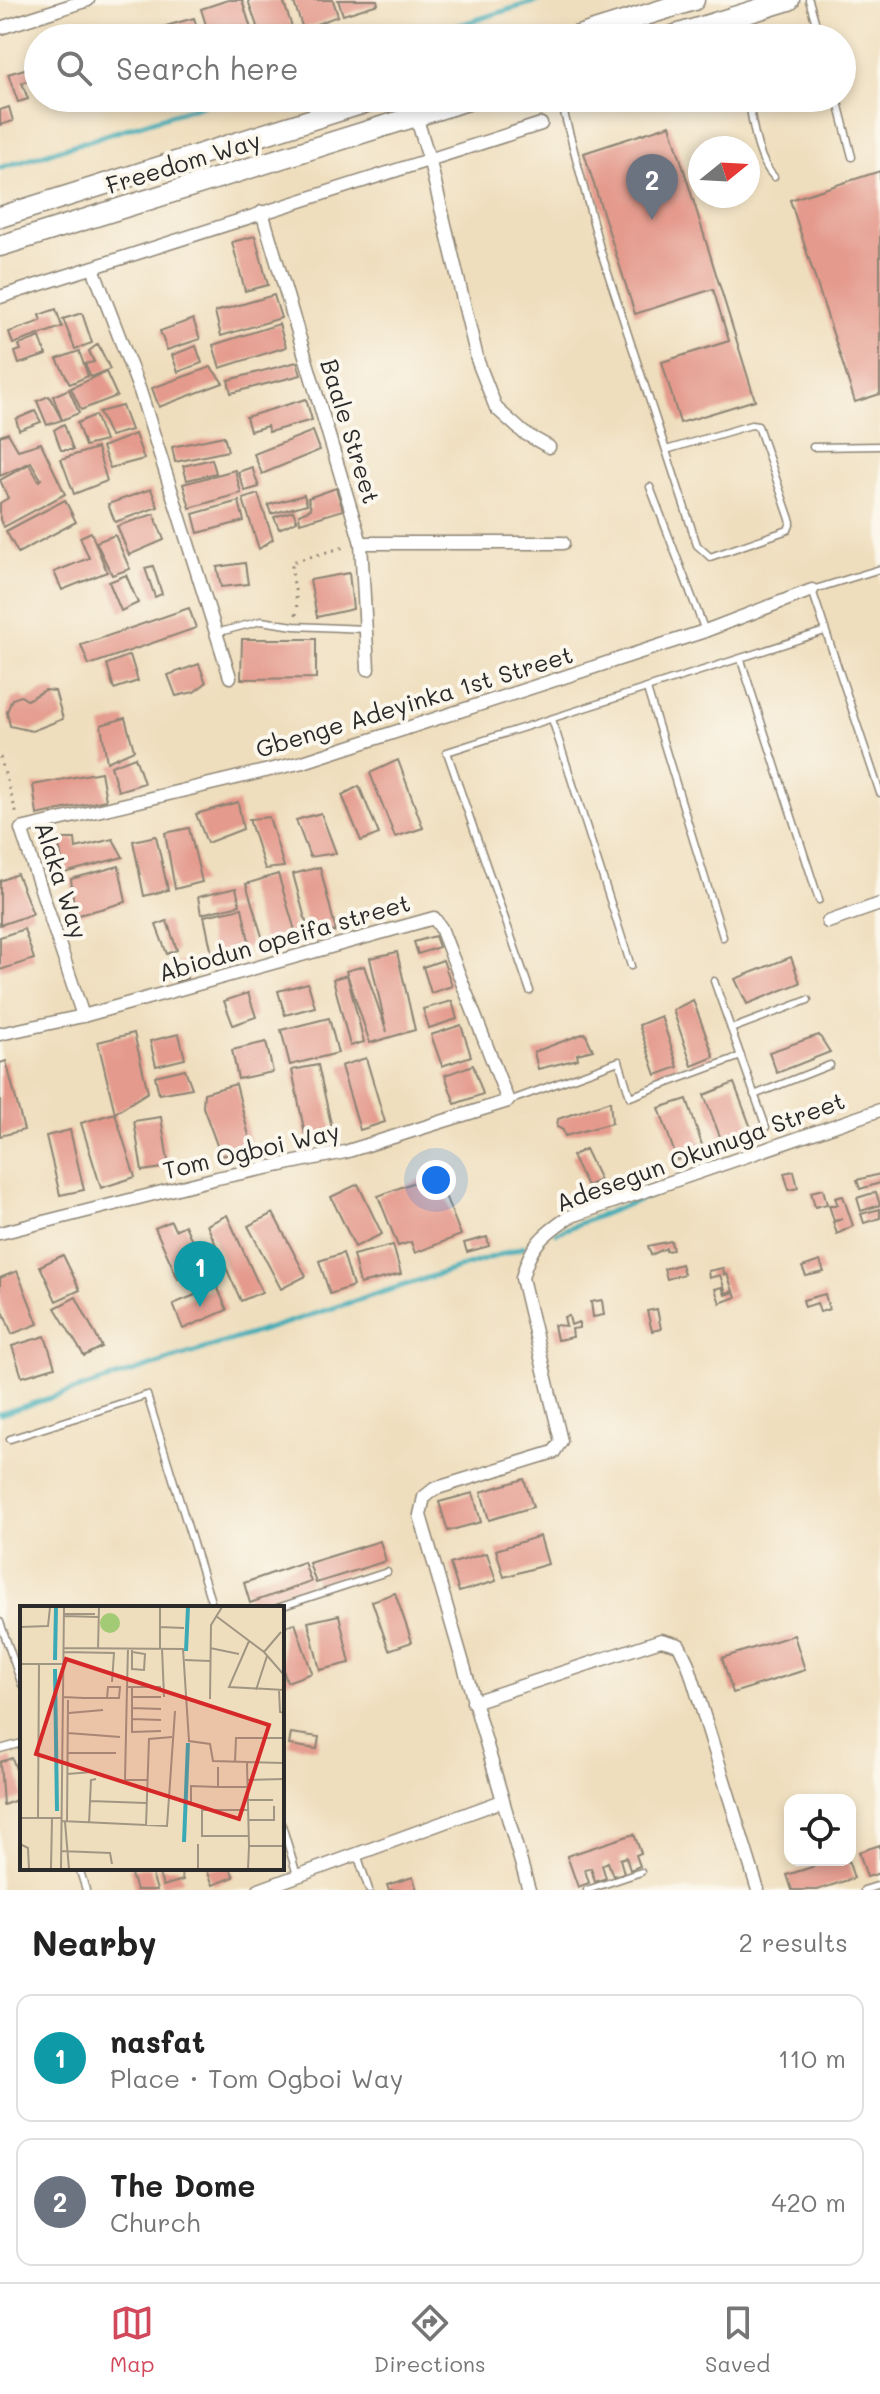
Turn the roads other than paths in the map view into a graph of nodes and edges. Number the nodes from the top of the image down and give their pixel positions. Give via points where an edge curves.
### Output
1 (88, 0) edge
2 (694, 0) edge
3 (789, 0) edge
4 (809, 0) edge
5 (617, 24) edge
6 (738, 24) edge
7 (816, 24) edge
8 (0, 28) edge
9 (335, 112) edge
10 (429, 112) edge
11 (564, 112) edge
12 (751, 112) edge
13 (841, 112) edge
14 (416, 116) junction
15 (541, 124) dead end
16 (852, 157) dead end
17 (430, 162) junction
18 (774, 177) dead end
19 (262, 212) junction
20 (0, 217) edge
21 (0, 246) edge
22 (93, 268) junction
23 (0, 297) edge
24 (880, 446) edge
25 (549, 447) dead end
26 (813, 447) dead end
27 (666, 450) junction
28 (650, 487) dead end
29 (361, 543) junction
30 (563, 543) dead end
31 (880, 569) edge
32 (812, 590) junction
33 (366, 629) junction
34 (705, 631) junction
35 (825, 631) junction
36 (216, 633) junction
37 (741, 660) junction
38 (368, 669) dead end
39 (230, 677) dead end
40 (647, 689) junction
41 (552, 719) junction
42 (880, 793) edge
43 (21, 829) joint
44 (819, 900) dead end
45 (880, 904) edge
46 (828, 922) dead end
47 (723, 937) dead end
48 (631, 966) dead end
49 (714, 981) dead end
50 (530, 991) dead end
51 (808, 1000) dead end
52 (83, 1016) junction
53 (731, 1029) junction
54 (0, 1034) edge
55 (741, 1056) junction
56 (830, 1065) dead end
57 (754, 1095) junction
58 (508, 1101) junction
59 (880, 1110) edge
60 (766, 1127) dead end
61 (0, 1233) edge
62 (10, 1439) dead end
63 (387, 1572) dead end
64 (212, 1606) edge
65 (283, 1606) edge
66 (0, 1622) edge
67 (20, 1679) edge
68 (473, 1702) junction
69 (20, 1744) edge
70 (0, 1749) edge
71 (502, 1801) junction
72 (284, 1832) edge
73 (357, 1854) junction
74 (80, 1870) edge
75 (641, 1872) dead end
76 (297, 1876) junction
77 (880, 1885) edge
78 (86, 1890) edge
79 (259, 1890) edge
80 (369, 1890) edge
81 (529, 1890) edge
82 (587, 1890) edge
83 (758, 1890) edge
84 (864, 1890) edge

1 - 8 street
2 - 5 main road
3 - 6 main road
4 - 7 lane
9 - 20 main road, Freedom Way
10 - 14 main road, Freedom Way
11 - 27 lane via 601,252
12 - 18 lane via 767,170
13 - 16 lane
14 - 17 street
14 - 21 main road, Freedom Way
15 - 17 street
17 - 19 street
17 - 25 street via 478,362 496,408
19 - 22 street
19 - 29 street, Baale Street
22 - 23 street
22 - 36 street via 140,391
24 - 26 lane
27 - 27 lane via 703,553 710,557 788,530 791,522 758,426
28 - 34 lane
29 - 30 street
29 - 33 street, Baale Street
31 - 32 lane
32 - 34 street, Gbenge Adeyinka 1st Street
32 - 35 lane
33 - 36 lane via 261,621
33 - 38 street, Baale Street
34 - 43 street, Gbenge Adeyinka 1st Street via 303,762
35 - 37 lane
35 - 42 lane
36 - 39 street
37 - 40 lane
37 - 44 lane
40 - 41 lane
40 - 47 lane
41 - 48 lane
41 - 50 lane via 447,752
43 - 52 street, Alaka Way
45 - 46 street
49 - 53 lane
51 - 53 lane
52 - 54 street, Abiodun opeifa street
52 - 58 street, Abiodun opeifa street via 434,918
53 - 55 lane
55 - 57 lane
55 - 58 lane via 630,1097 619,1061
56 - 57 lane
57 - 60 lane
58 - 61 street, Tom Ogboi Way via 345,1152
59 - 68 street, Adesegun Okunuga Street via 569,1217 539,1236 522,1278 561,1441 554,1452 434,1489 424,1497 420,1515
62 - 64 lane via 147,1395
63 - 65 lane
66 - 67 lane
68 - 71 street, Adesegun Okunuga Street
68 - 83 street via 661,1640 679,1645
69 - 70 lane
71 - 73 street
71 - 81 street, Adesegun Okunuga Street
72 - 76 lane
73 - 76 street
73 - 80 lane
74 - 78 lane
75 - 82 lane
76 - 79 street
77 - 84 lane

